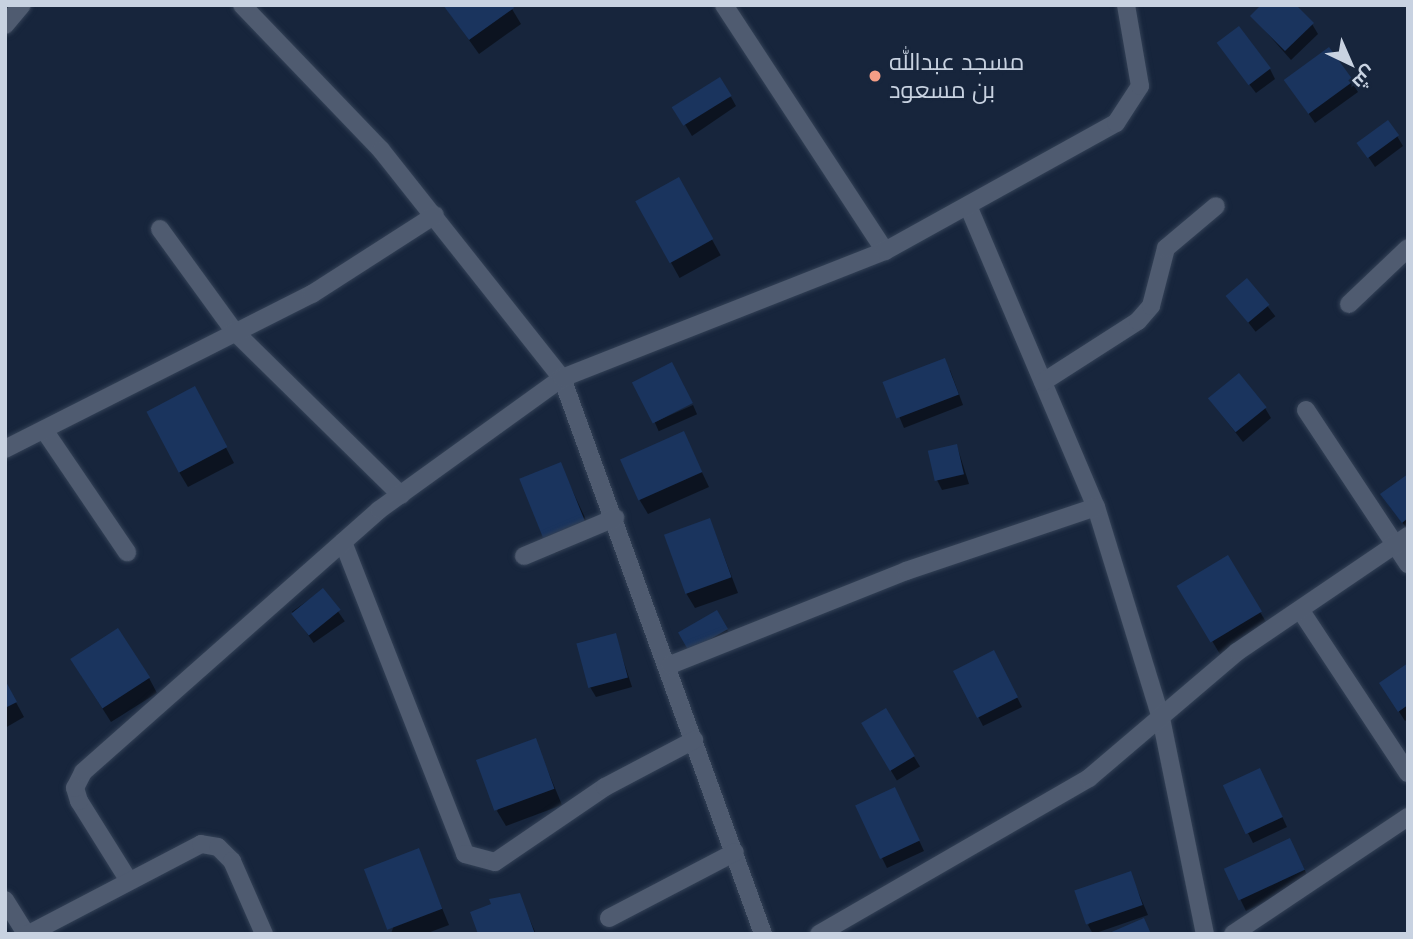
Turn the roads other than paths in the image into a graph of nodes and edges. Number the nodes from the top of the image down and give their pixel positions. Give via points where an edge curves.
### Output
1 (22, 5) edge
2 (242, 5) edge
3 (724, 5) edge
4 (1126, 5) edge
5 (5, 25) edge
6 (1216, 206) dead end
7 (969, 208) junction
8 (435, 215) junction
9 (160, 229) dead end
10 (1408, 248) edge
11 (885, 251) junction
12 (1349, 304) dead end
13 (234, 331) junction
14 (562, 378) junction
15 (1043, 382) junction
16 (1306, 410) dead end
17 (44, 430) junction
18 (5, 449) edge
19 (401, 495) junction
20 (1096, 507) junction
21 (615, 519) junction
22 (1401, 541) edge
23 (343, 542) junction
24 (127, 552) dead end
25 (524, 556) dead end
26 (1408, 564) edge
27 (1301, 611) junction
28 (670, 665) junction
29 (1161, 718) junction
30 (694, 740) junction
31 (1408, 773) edge
32 (1408, 817) edge
33 (735, 852) junction
34 (128, 881) junction
35 (5, 900) edge
36 (609, 918) dead end
37 (27, 934) edge
38 (264, 934) edge
39 (763, 934) edge
40 (819, 934) edge
41 (1205, 934) edge
42 (1233, 934) edge

1 - 5 street
2 - 8 street via 299,59
3 - 11 street
4 - 7 street via 1139,68 1129,111
6 - 15 street via 1166,248 1151,306 1138,321
7 - 11 street
7 - 15 street
8 - 13 street via 354,271
8 - 14 street
9 - 13 street
10 - 12 street
11 - 14 street
13 - 17 street
13 - 19 street
14 - 19 street
14 - 21 street
15 - 20 street
16 - 22 street
17 - 18 street
17 - 24 street
19 - 23 street
20 - 28 street via 906,571
20 - 29 street
21 - 25 street
21 - 28 street
22 - 26 street
22 - 27 street
23 - 30 street via 465,854 495,862 605,786
23 - 34 street via 76,782 79,801
27 - 29 street via 1237,652
27 - 31 street
28 - 30 street
29 - 40 street via 1088,778
29 - 41 street
30 - 33 street
32 - 42 street
33 - 36 street
33 - 39 street
34 - 37 street
34 - 38 street via 188,846 218,847 232,861
35 - 37 street

